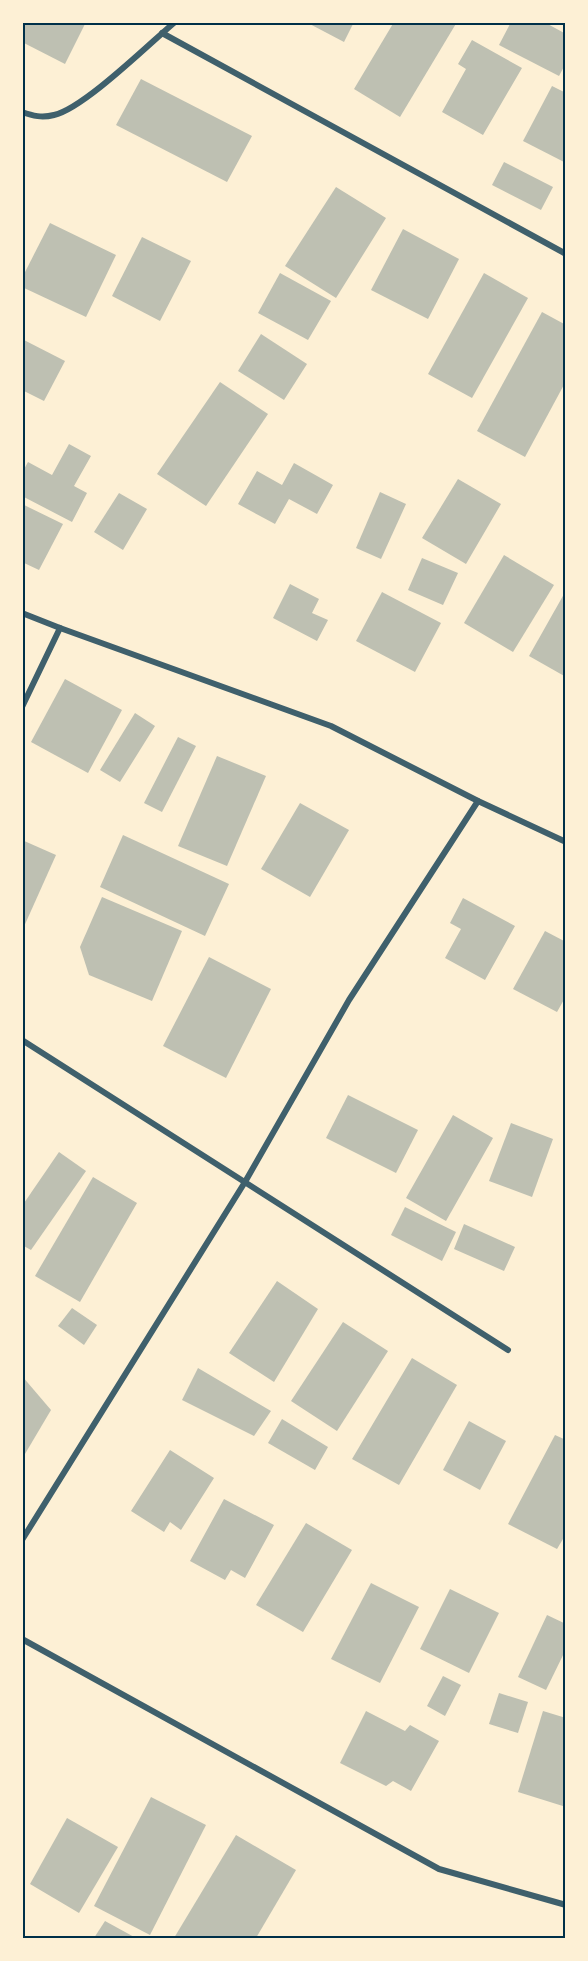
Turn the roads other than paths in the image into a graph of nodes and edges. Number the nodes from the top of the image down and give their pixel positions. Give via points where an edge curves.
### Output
1 (175, 22) edge
2 (162, 33) junction
3 (22, 112) edge
4 (566, 254) edge
5 (22, 613) edge
6 (60, 628) junction
7 (22, 707) edge
8 (478, 801) junction
9 (566, 842) edge
10 (22, 1041) edge
11 (244, 1182) junction
12 (508, 1350) dead end
13 (22, 1540) edge
14 (22, 1639) edge
15 (566, 1905) edge

1 - 2 street
2 - 3 street via 84,99 56,115 34,117
2 - 4 street
5 - 6 street
6 - 7 street
6 - 8 street via 331,726
8 - 9 street
8 - 11 street via 349,1000
10 - 11 street
11 - 12 street
11 - 13 street
14 - 15 street via 439,1869

